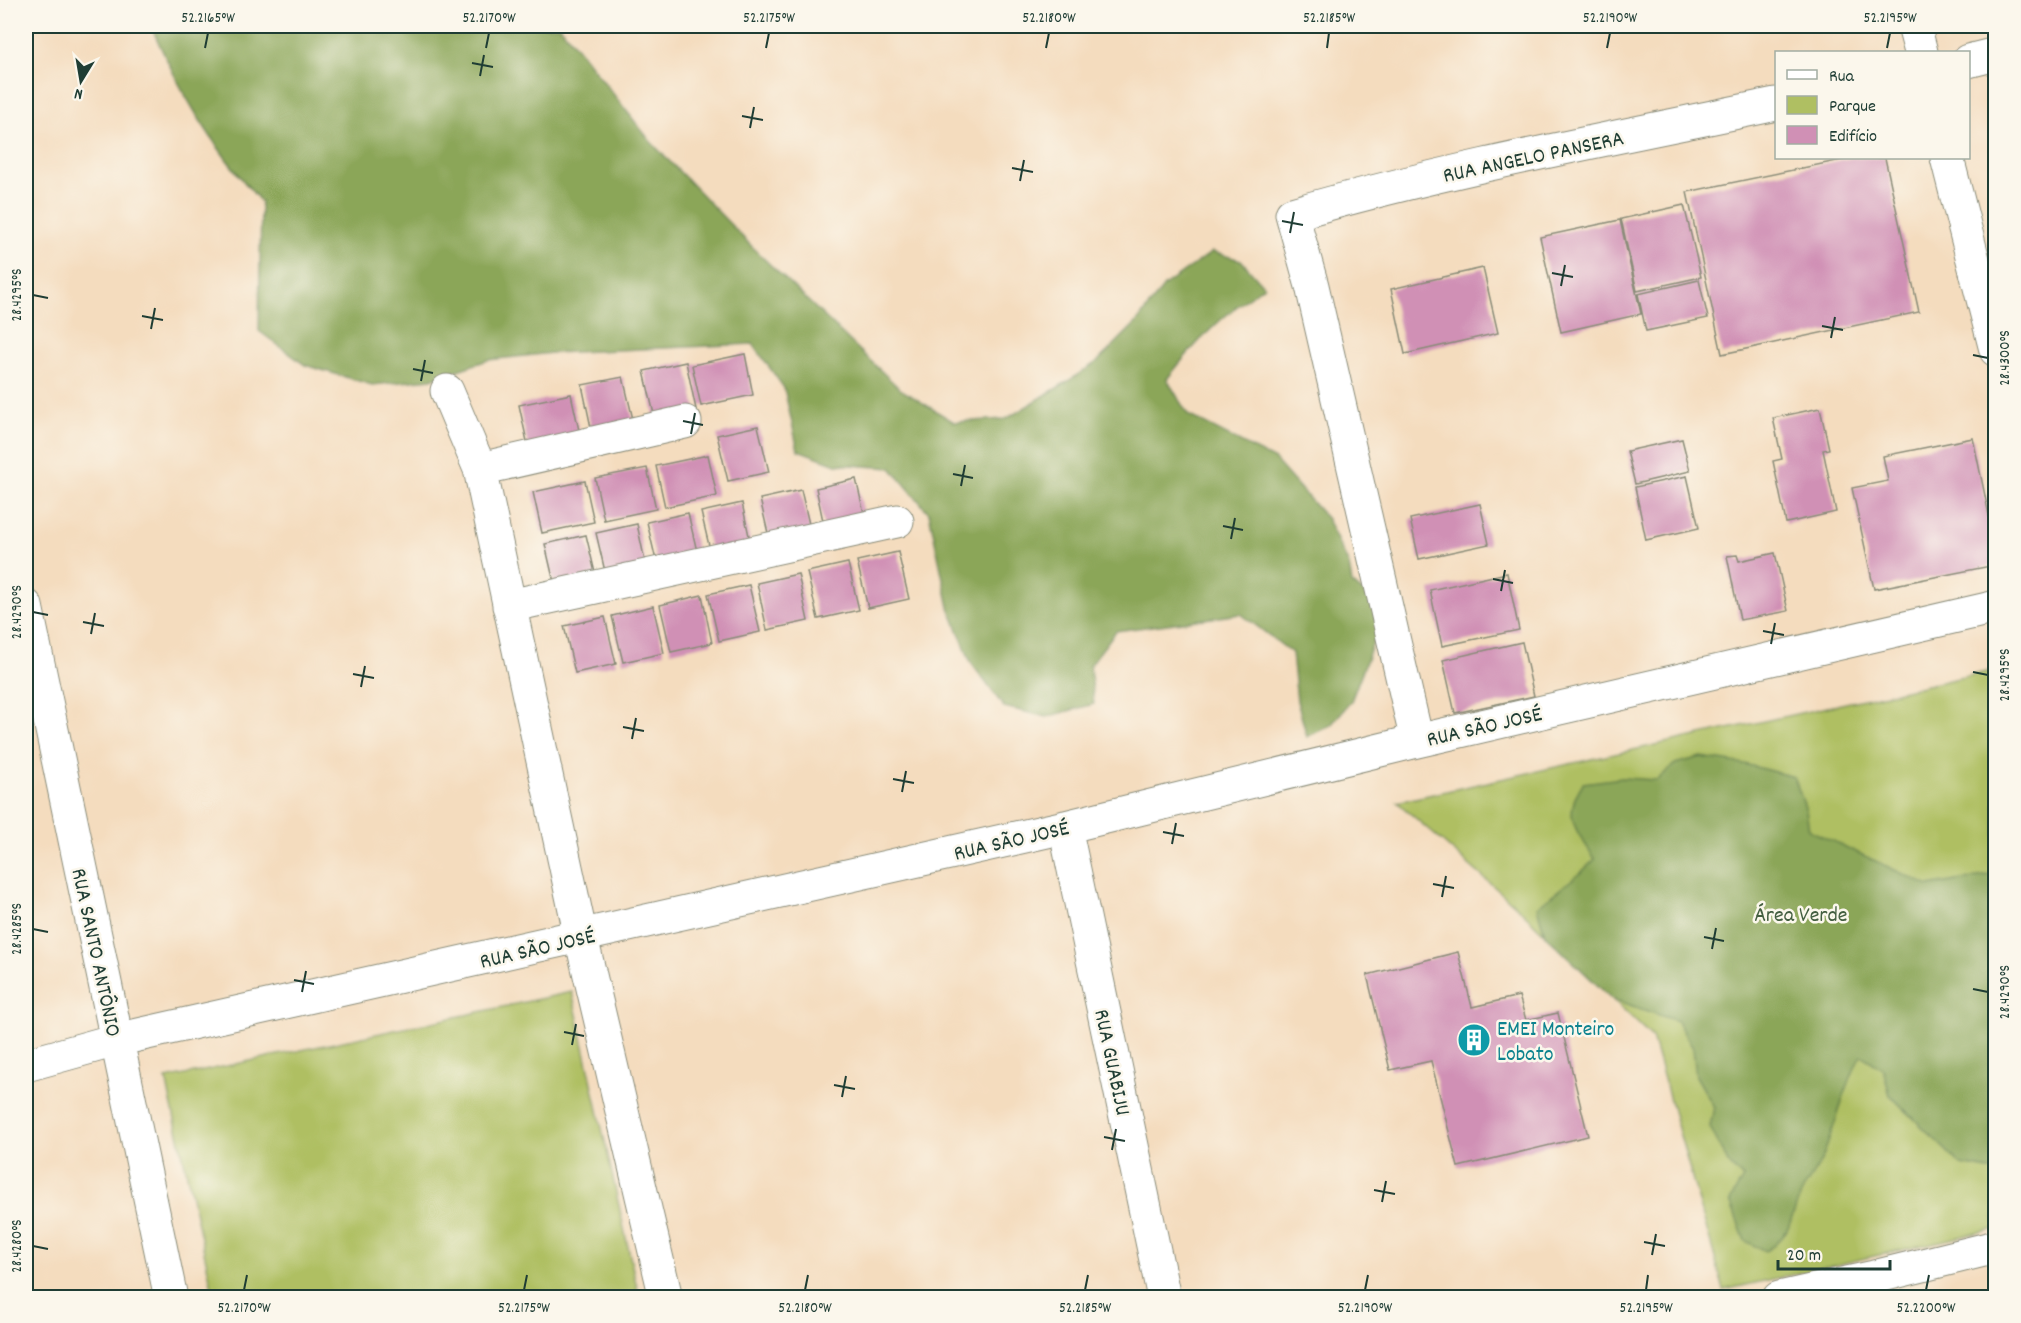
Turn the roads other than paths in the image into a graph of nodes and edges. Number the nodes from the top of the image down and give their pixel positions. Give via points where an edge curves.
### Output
1 (1914, 26) edge
2 (1921, 51) edge
3 (1995, 54) edge
4 (1970, 60) edge
5 (1775, 104) edge
6 (1947, 159) edge
7 (1995, 350) edge
8 (447, 391) dead end
9 (685, 422) dead end
10 (480, 470) junction
11 (897, 521) dead end
12 (26, 606) edge
13 (510, 606) junction
14 (1995, 607) edge
15 (1417, 741) junction
16 (1065, 827) junction
17 (581, 937) junction
18 (116, 1040) junction
19 (26, 1065) edge
20 (1995, 1247) edge
21 (1876, 1287) edge
22 (171, 1298) edge
23 (666, 1298) edge
24 (1164, 1298) edge
25 (1779, 1298) edge

1 - 2 street
3 - 4 street
5 - 15 street, RUA ANGELO PANSERA via 1374,190 1292,214
6 - 7 street
8 - 10 street
9 - 10 street
10 - 13 street
11 - 13 street
12 - 18 street, RUA SANTO ANTÔNIO
13 - 17 street
14 - 15 street, RUA SÃO JOSÉ
15 - 16 street, RUA SÃO JOSÉ
16 - 17 street, RUA SÃO JOSÉ
16 - 24 street, RUA GUABIJU
17 - 18 street, RUA SÃO JOSÉ
17 - 23 street
18 - 19 street, RUA SÃO JOSÉ
18 - 22 street, RUA SANTO ANTÔNIO
20 - 21 street
21 - 25 street

